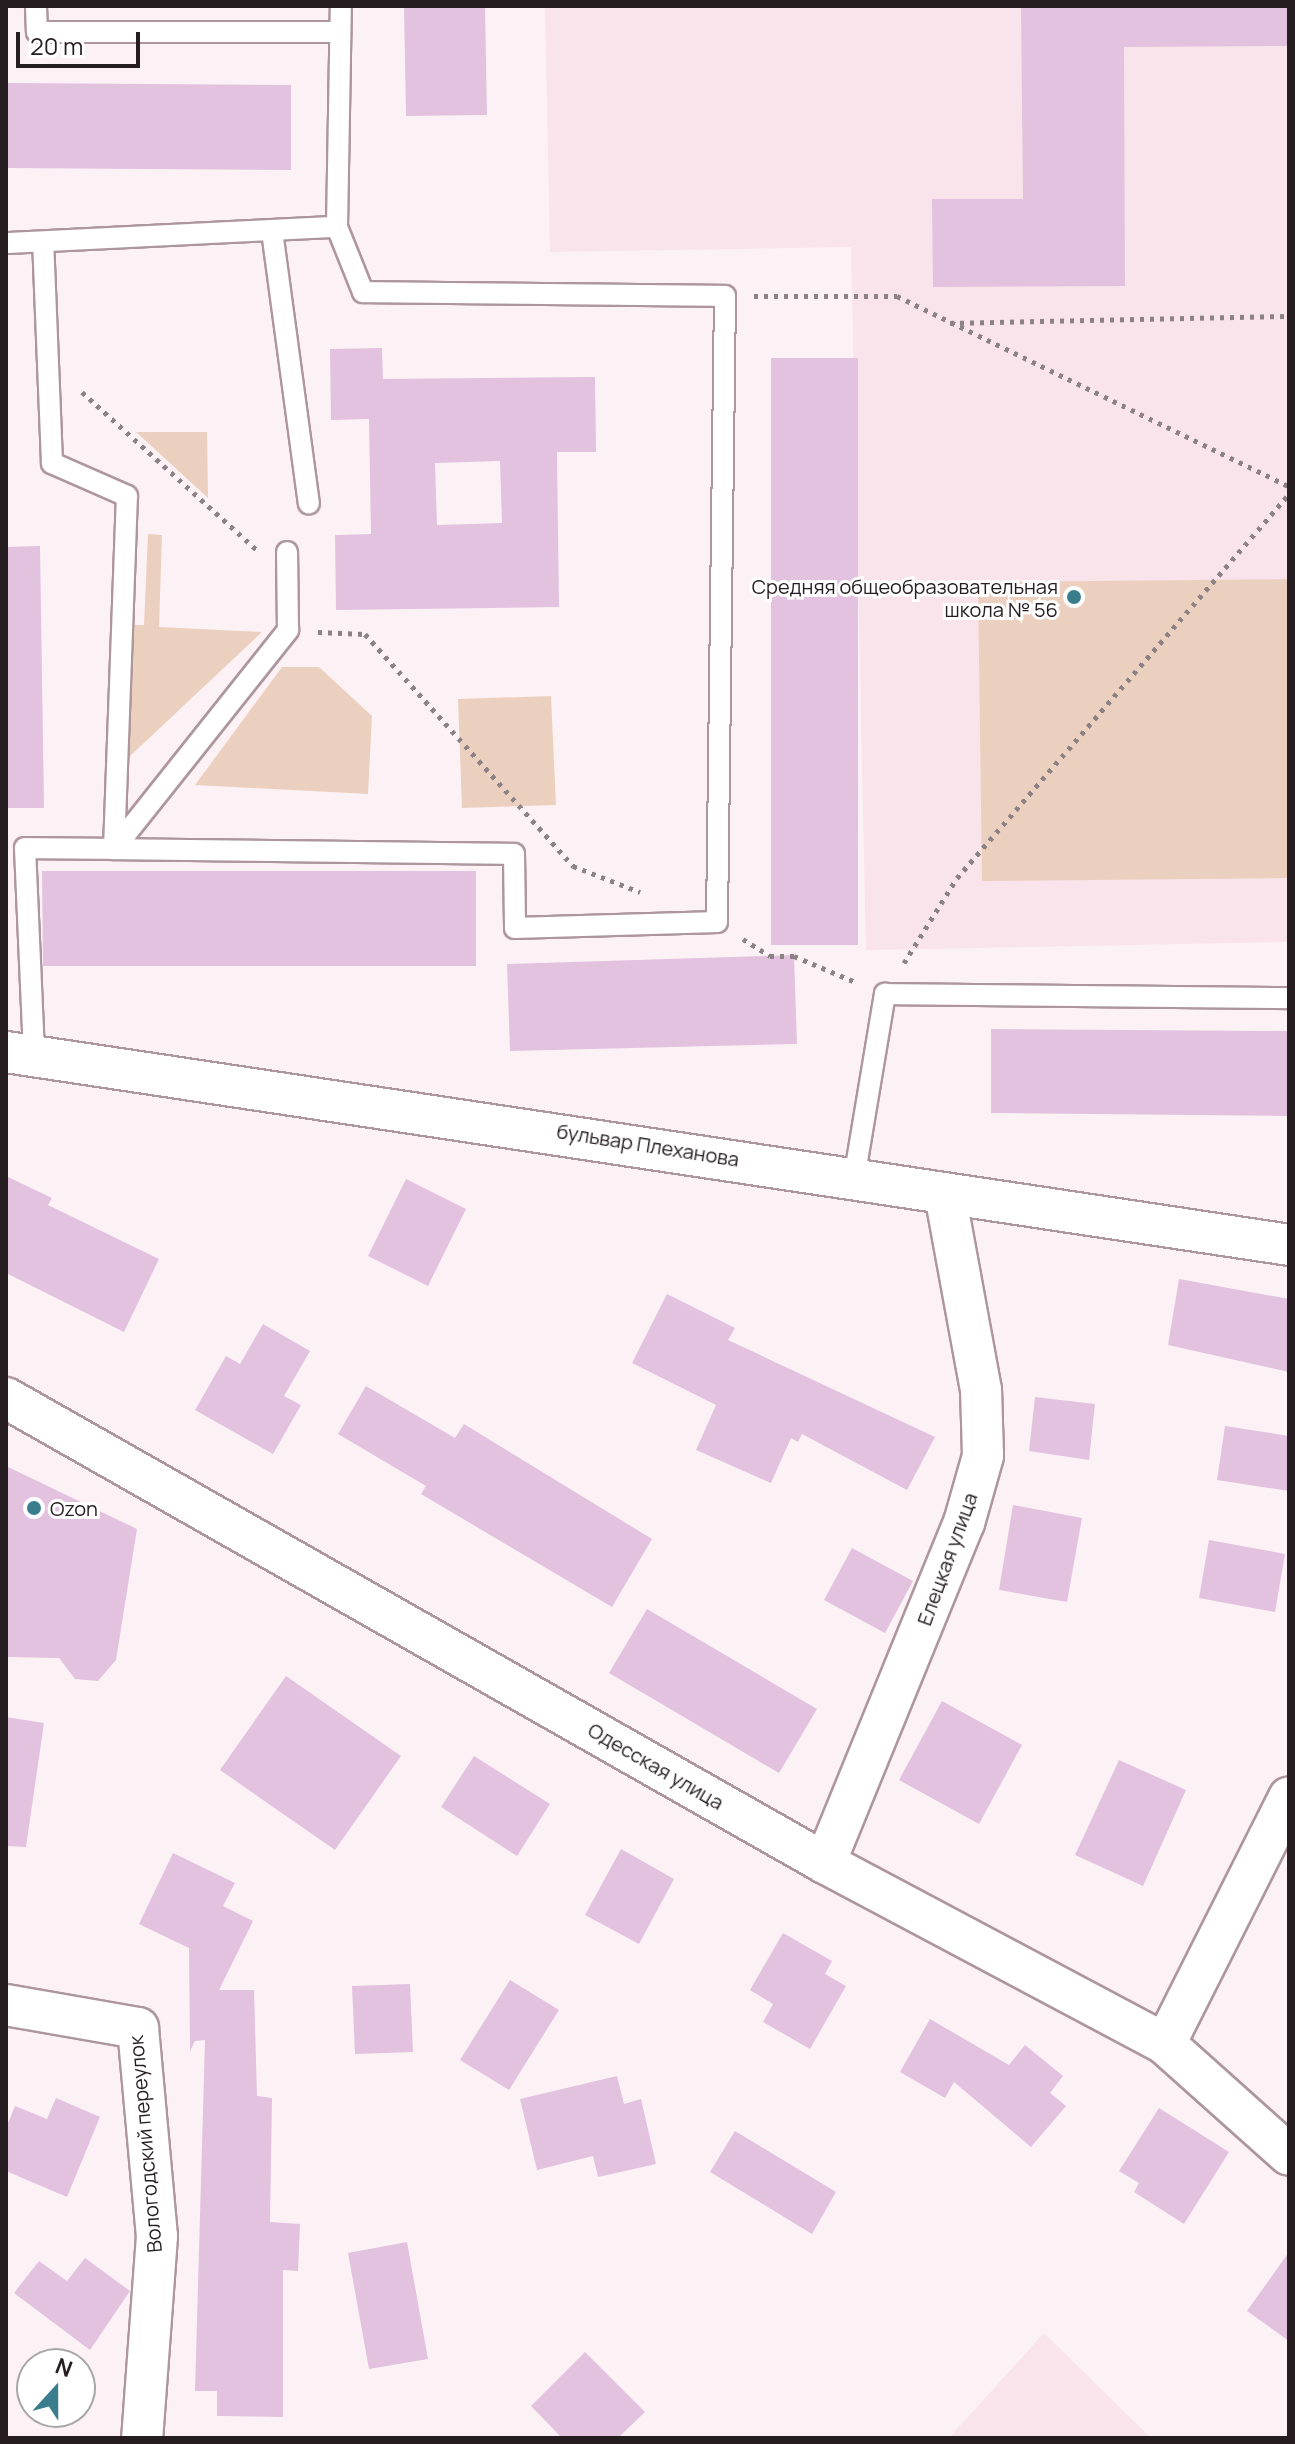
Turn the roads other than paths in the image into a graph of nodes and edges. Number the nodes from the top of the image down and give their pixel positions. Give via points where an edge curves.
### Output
1 (36, 6) edge
2 (341, 6) edge
3 (340, 32) junction
4 (337, 227) junction
5 (272, 231) junction
6 (43, 242) junction
7 (6, 243) edge
8 (309, 503) dead end
9 (287, 552) road end
10 (114, 849) junction
11 (1289, 998) edge
12 (20, 1053) edge
13 (854, 1179) junction
14 (945, 1193) junction
15 (1289, 1245) edge
16 (6, 1398) edge
17 (1289, 1797) edge
18 (825, 1863) junction
19 (6, 2005) edge
20 (1165, 2044) junction
21 (1289, 2155) edge
22 (142, 2438) edge

1 - 3 lane via 37,32
2 - 3 lane
3 - 4 lane
4 - 5 lane
4 - 10 lane via 363,292 725,296 717,922 515,928 514,854
5 - 6 lane
5 - 8 lane
6 - 7 lane
6 - 10 lane via 52,463 127,496
9 - 10 lane via 288,630
10 - 12 lane via 25,848
11 - 13 lane via 885,994
12 - 13 street, бульвар Плеханова
13 - 14 street, бульвар Плеханова
14 - 15 street, бульвар Плеханова
14 - 18 street, Елецкая улица via 981,1390 983,1456 964,1523
16 - 18 street, Одесская улица
17 - 20 street
18 - 20 street, Одесская улица
19 - 22 street, Вологодский переулок via 138,2028 157,2236
20 - 21 street, Одесская улица

